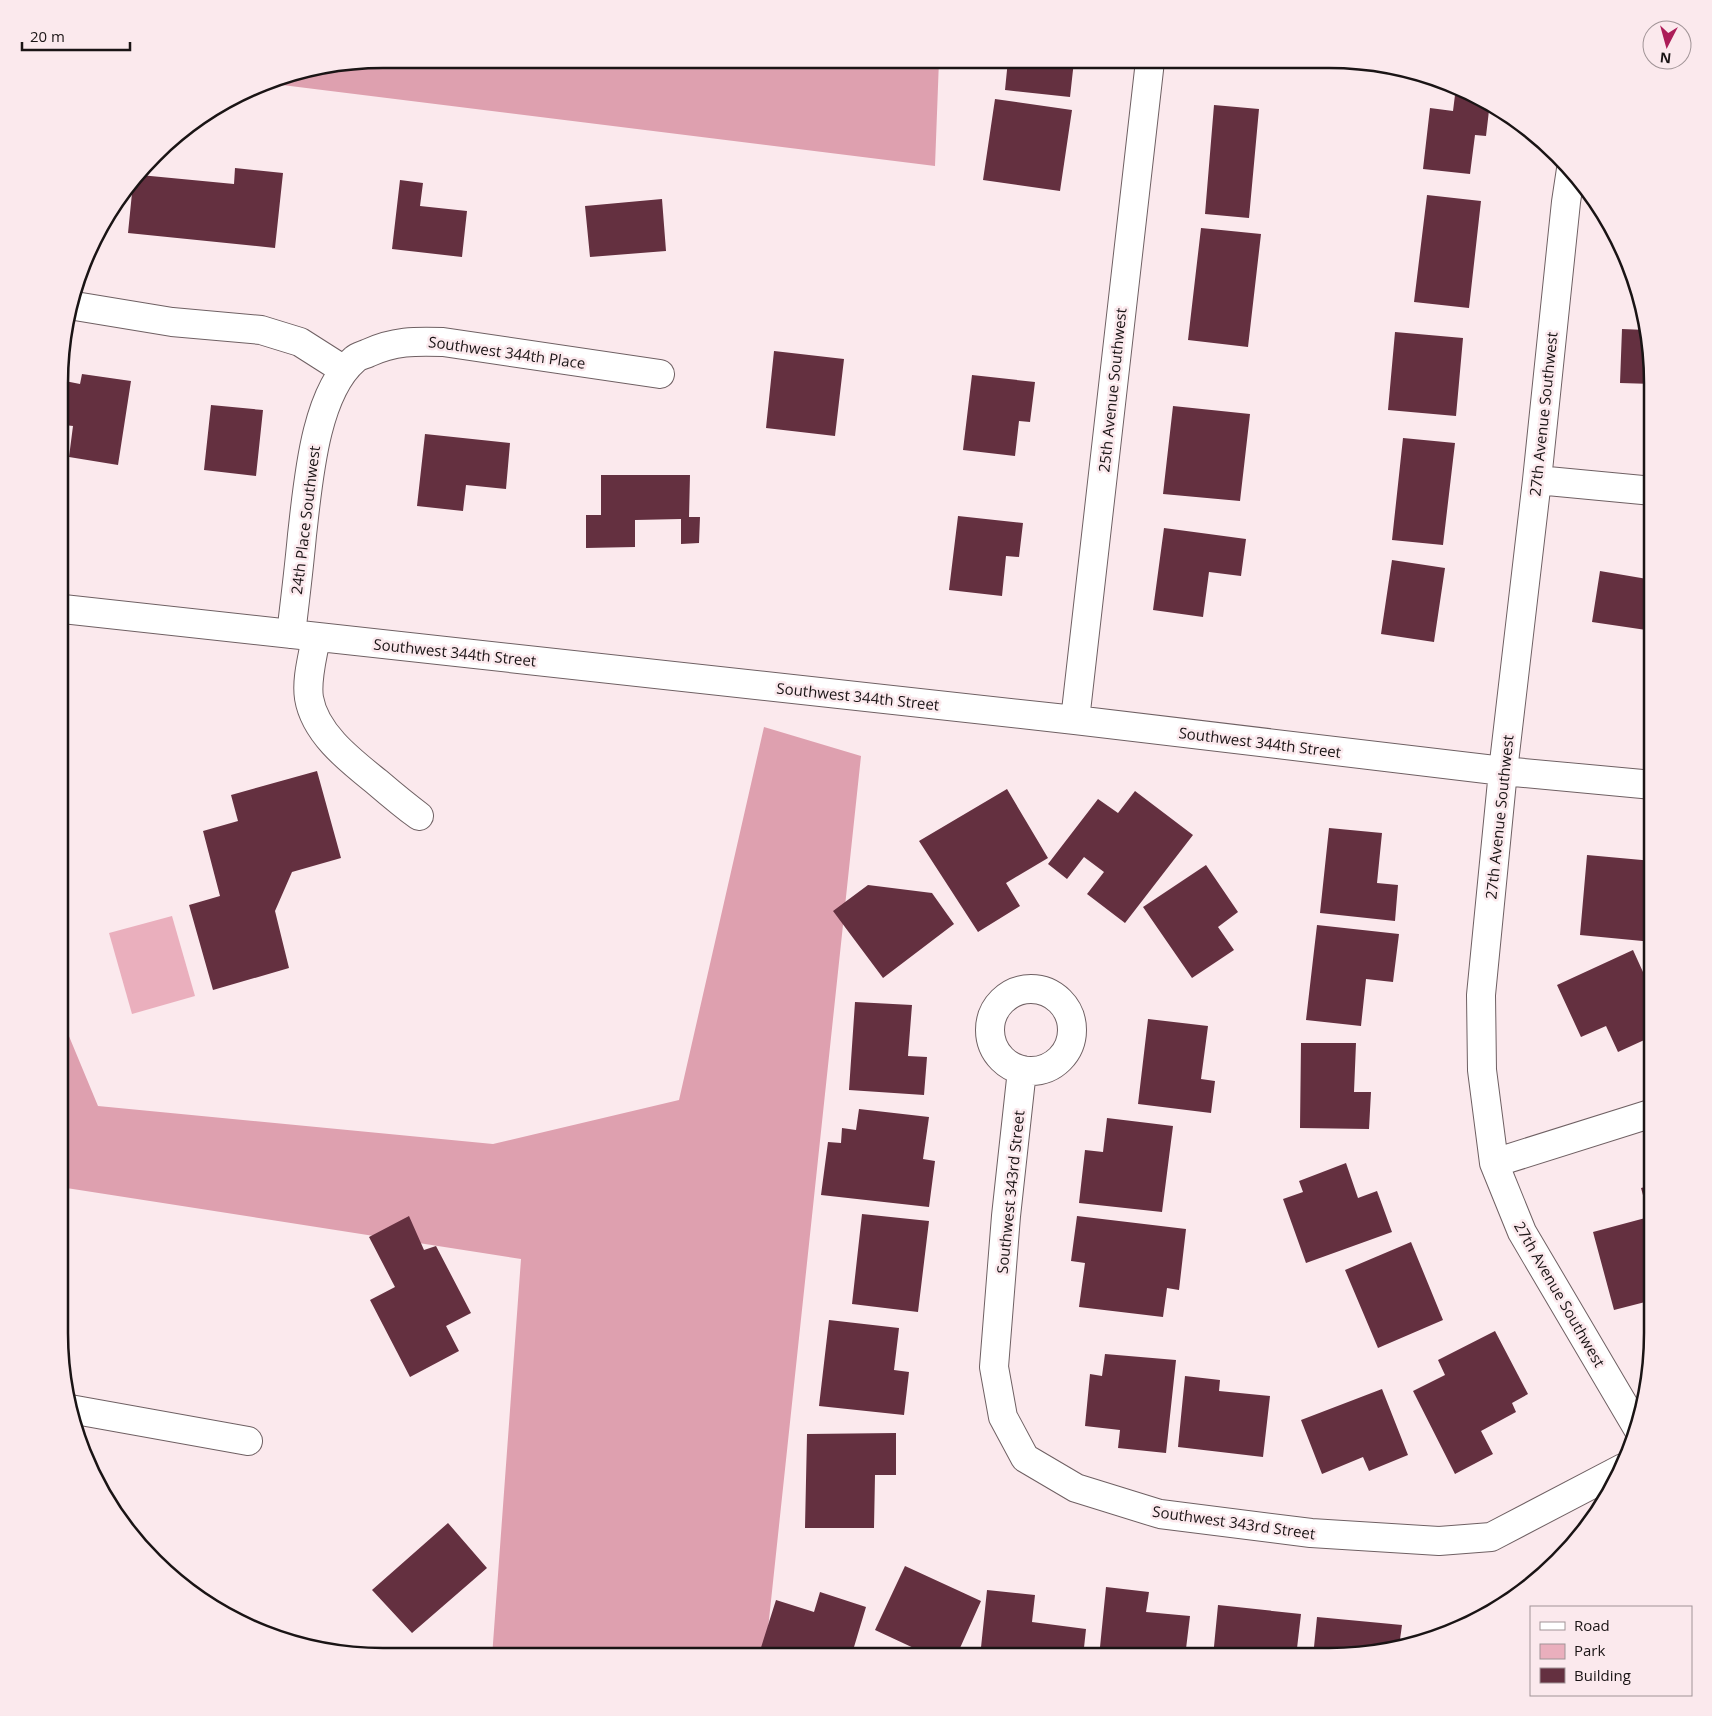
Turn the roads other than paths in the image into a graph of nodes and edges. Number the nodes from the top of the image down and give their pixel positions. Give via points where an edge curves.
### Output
1 (1149, 68) edge
2 (1569, 179) edge
3 (77, 306) edge
4 (350, 364) junction
5 (660, 374) dead end
6 (1537, 480) junction
7 (1644, 490) edge
8 (68, 610) edge
9 (303, 636) junction
10 (1075, 720) junction
11 (1503, 771) junction
12 (1644, 784) edge
13 (419, 816) dead end
14 (1022, 1070) dead end
15 (1644, 1116) edge
16 (1494, 1163) junction
17 (77, 1410) edge
18 (1633, 1420) edge
19 (248, 1441) dead end
20 (1611, 1474) edge

1 - 10 street, 25th Avenue Southwest
2 - 6 street, 27th Avenue Southwest
3 - 4 street via 172,322 261,330 300,342
4 - 5 street, Southwest 344th Place via 379,348 415,340
4 - 9 street, 24th Place Southwest via 330,396 318,428 310,465
6 - 7 street
6 - 11 street, 27th Avenue Southwest
8 - 9 street, Southwest 344th Street
9 - 10 street, Southwest 344th Street
9 - 13 street, 24th Place Southwest via 309,699 320,725 353,762
10 - 11 street, Southwest 344th Street
11 - 12 street, Southwest 344th Street
11 - 16 street, 27th Avenue Southwest via 1481,995 1482,1070
14 - 20 street, Southwest 343rd Street via 994,1367 1003,1417 1024,1458 1076,1488 1160,1514 1311,1533 1439,1541 1491,1537
15 - 16 street
16 - 18 street, 27th Avenue Southwest via 1522,1232
17 - 19 street

